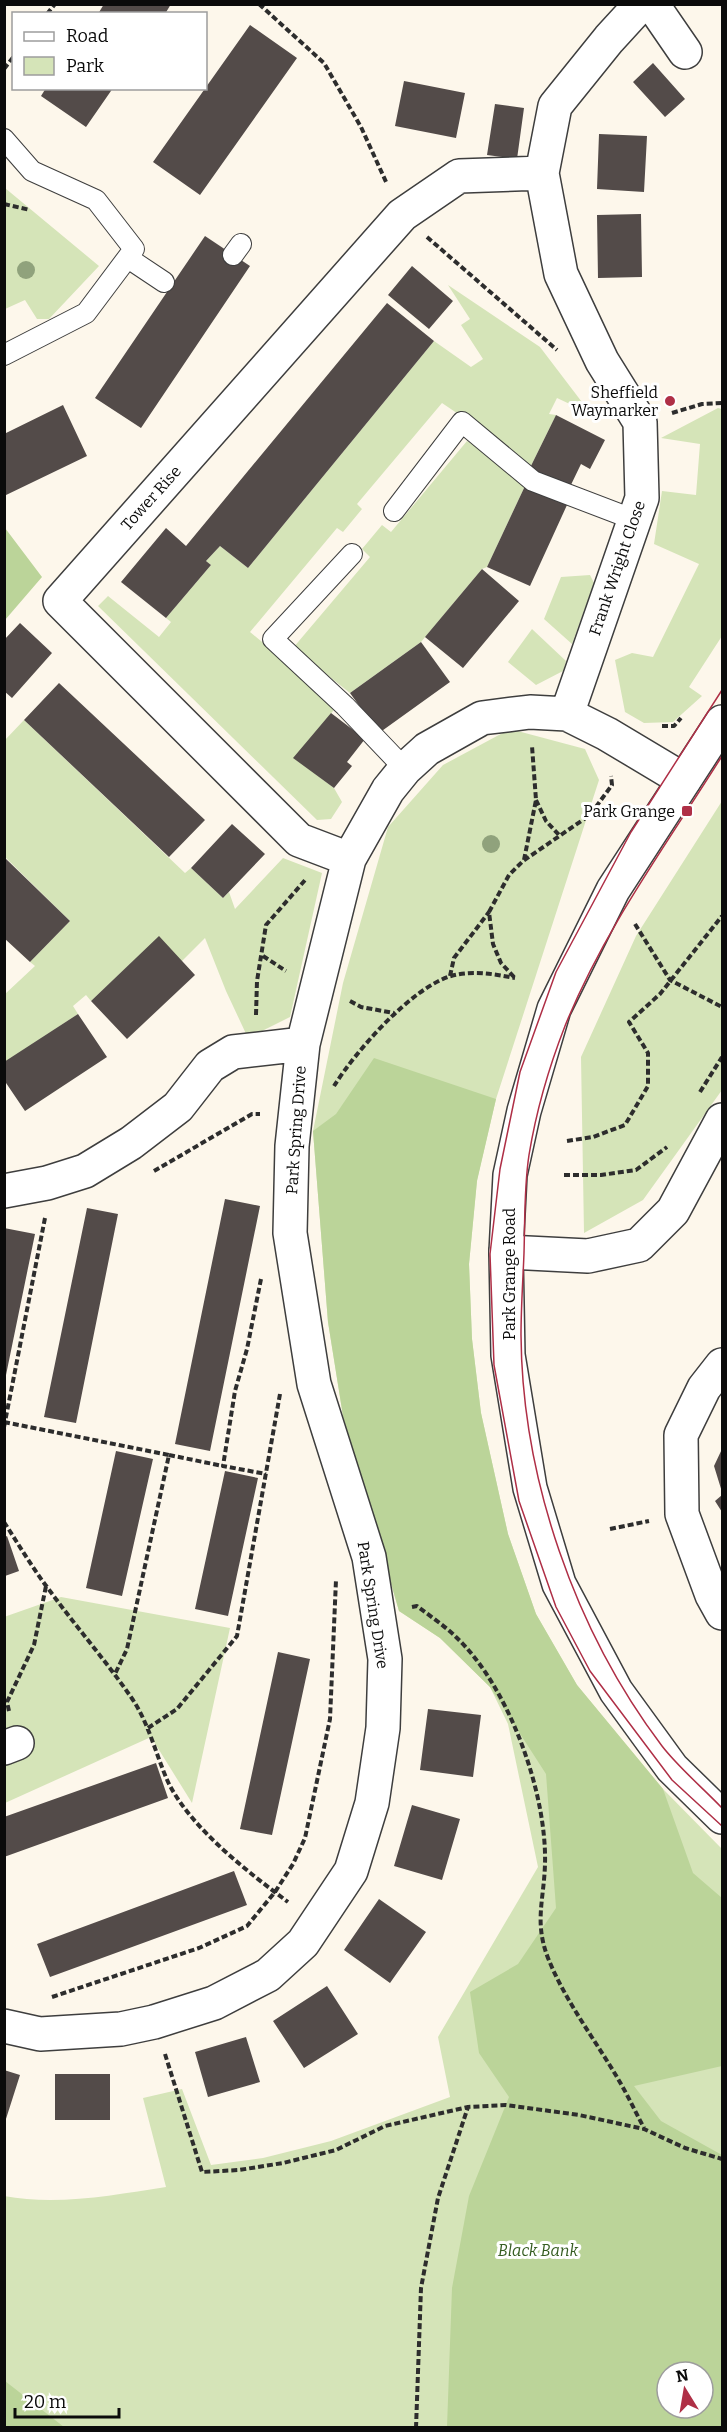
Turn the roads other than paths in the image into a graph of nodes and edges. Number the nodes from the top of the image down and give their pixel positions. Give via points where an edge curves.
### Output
1 (641, 4) edge
2 (652, 4) edge
3 (685, 52) dead end
4 (4, 139) edge
5 (542, 173) junction
6 (128, 258) junction
7 (164, 282) dead end
8 (4, 355) edge
9 (394, 511) dead end
10 (635, 520) junction
11 (352, 554) dead end
12 (567, 714) junction
13 (723, 722) edge
14 (405, 769) junction
15 (684, 780) junction
16 (339, 855) junction
17 (303, 1044) junction
18 (723, 1120) edge
19 (4, 1191) edge
20 (506, 1252) junction
21 (723, 1365) edge
22 (723, 1613) edge
23 (723, 1817) edge
24 (4, 2026) edge

1 - 5 street via 555,106
2 - 3 street
4 - 6 lane via 32,171 96,200 134,249
5 - 10 street, Frank Wright Close via 561,274 602,361 640,422 642,498
5 - 16 street, Tower Rise via 459,176 402,215 60,602 299,840
6 - 7 lane
6 - 8 lane via 87,313
9 - 10 lane via 462,422 533,481
10 - 12 street, Frank Wright Close
11 - 14 lane via 273,639
12 - 14 street, Park Spring Drive via 530,711 482,718 426,749
12 - 15 street, Park Spring Drive
13 - 15 street, Park Grange Road
14 - 16 street, Park Spring Drive
15 - 20 street, Park Grange Road via 613,890 554,1009 510,1175
16 - 17 street, Park Spring Drive via 319,985
17 - 19 street, Park Spring Drive via 233,1052 210,1066 178,1107 85,1171
17 - 24 street, Park Spring Drive via 292,1146 290,1233 314,1384 369,1557 385,1659 383,1728 372,1803 351,1871 303,1943 268,1975 214,2003 121,2029 40,2034
18 - 20 street via 673,1211 639,1245 588,1256
20 - 23 street, Park Grange Road via 508,1355 530,1488 559,1584 616,1691 672,1768
21 - 22 street via 704,1388 681,1435 682,1514 712,1595

